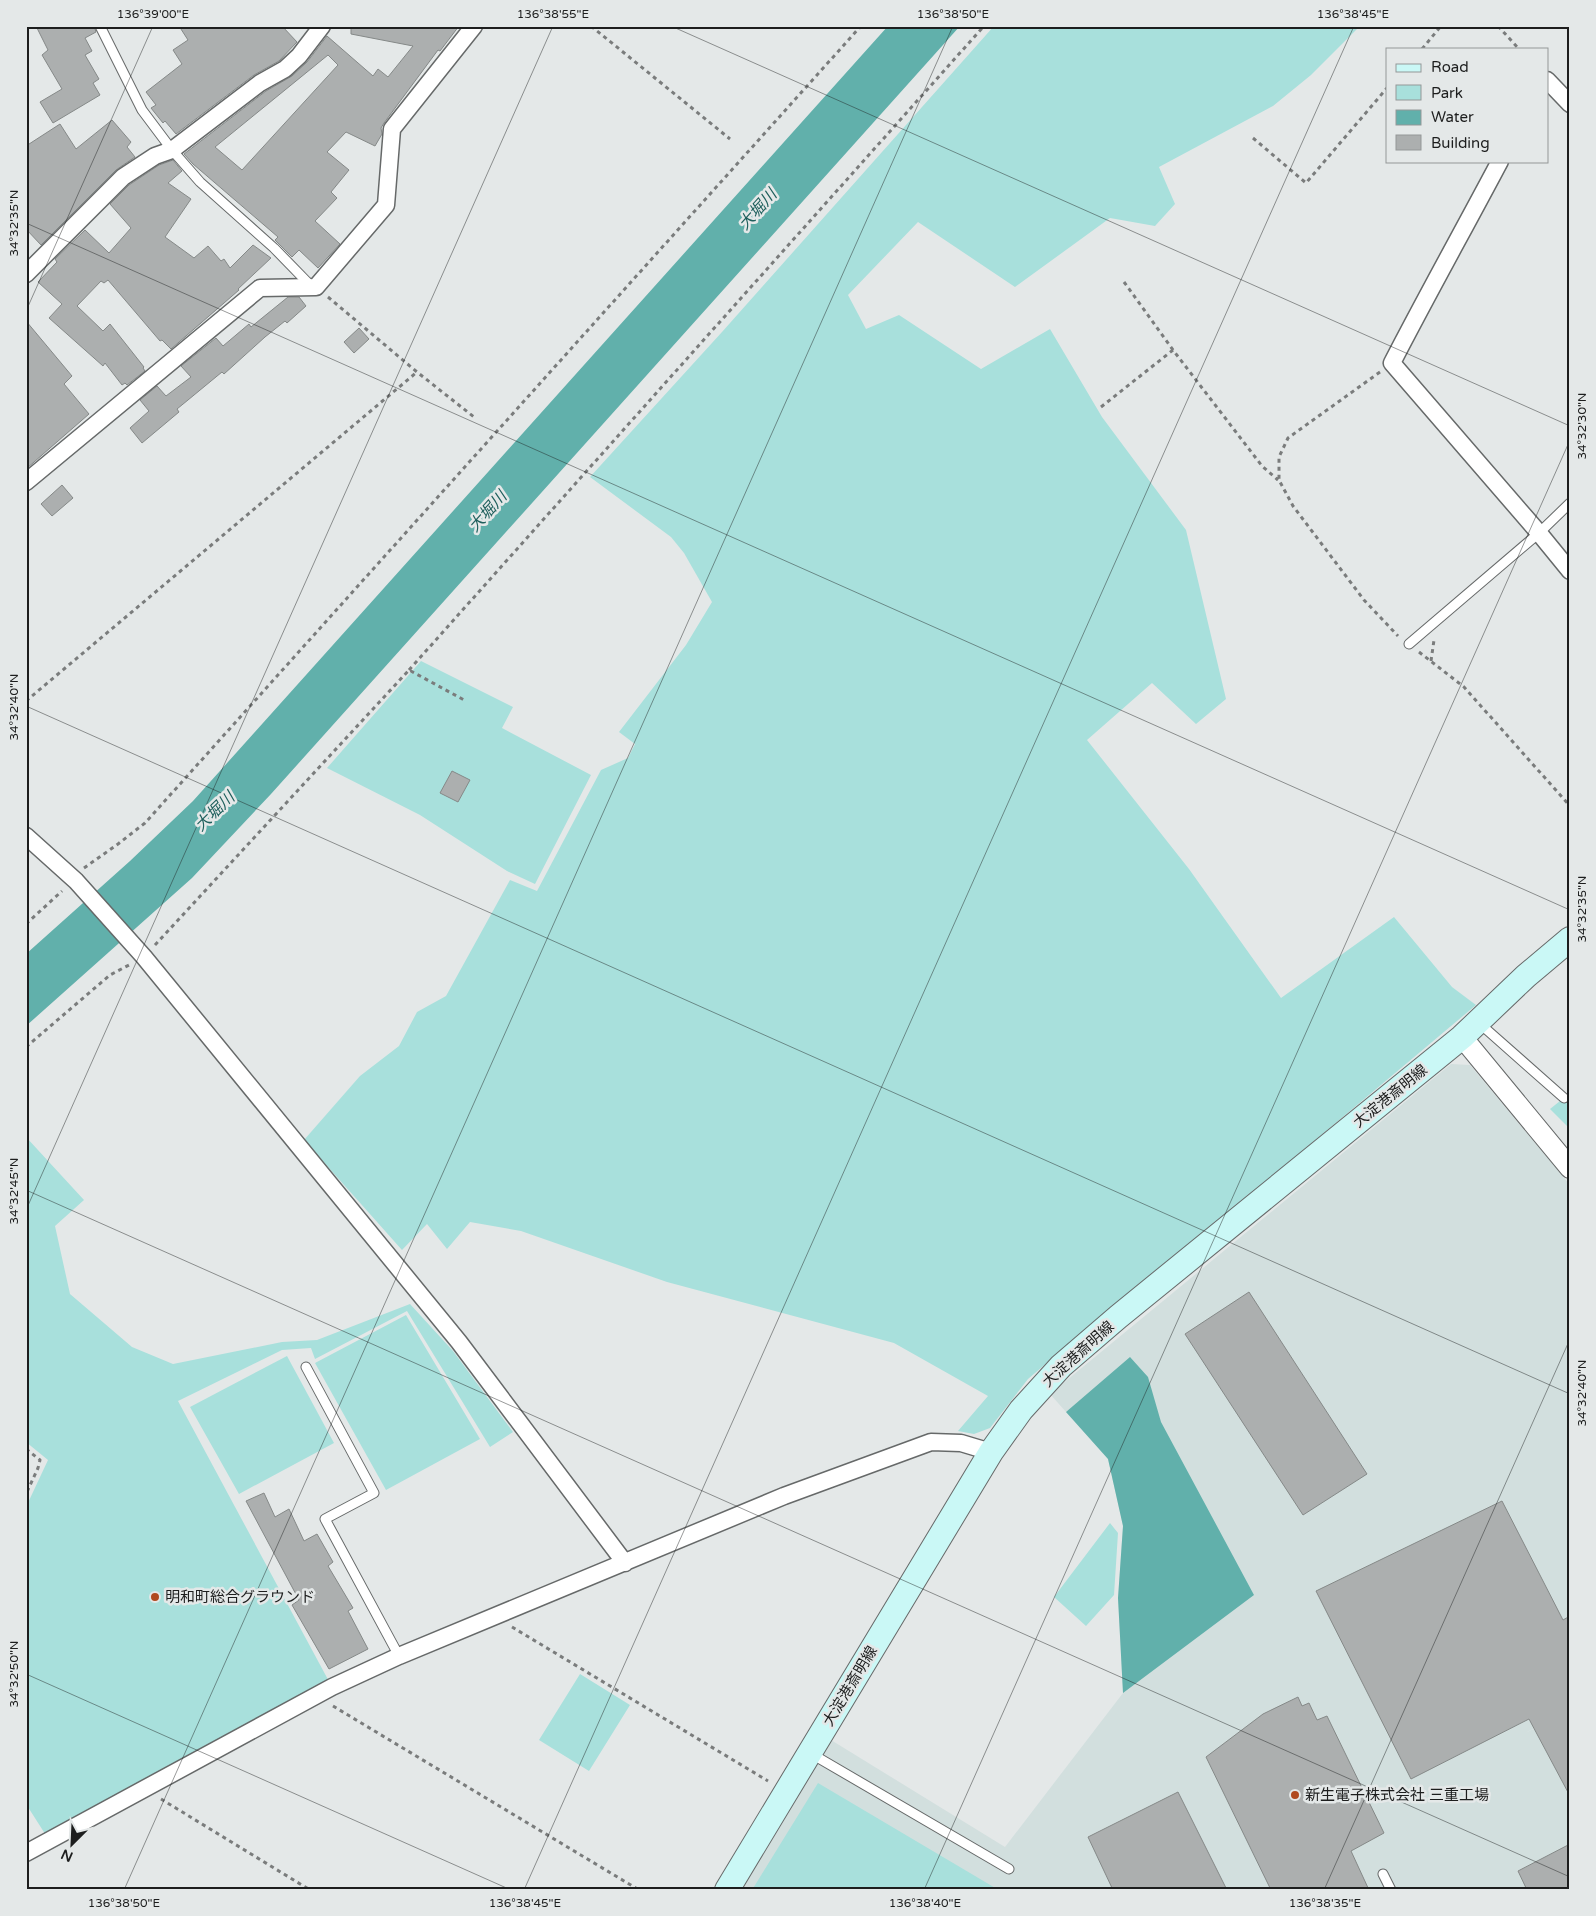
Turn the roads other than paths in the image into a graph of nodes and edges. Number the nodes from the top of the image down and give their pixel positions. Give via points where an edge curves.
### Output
1 (100, 26) edge
2 (322, 26) edge
3 (474, 26) edge
4 (1548, 81) edge
5 (1570, 104) edge
6 (172, 150) junction
7 (1499, 162) edge
8 (26, 274) edge
9 (314, 287) junction
10 (26, 482) edge
11 (1570, 503) edge
12 (1539, 534) junction
13 (1570, 571) edge
14 (1409, 644) road end
15 (26, 836) edge
16 (1570, 939) edge
17 (1470, 1030) junction
18 (1564, 1098) dead end
19 (1570, 1168) edge
20 (306, 1367) dead end
21 (991, 1452) junction
22 (624, 1562) junction
23 (399, 1656) junction
24 (810, 1753) junction
25 (26, 1853) edge
26 (1010, 1869) dead end
27 (1383, 1874) dead end
28 (727, 1890) edge
29 (1391, 1890) edge

1 - 6 lane via 142,110
2 - 6 street via 285,69
3 - 9 street via 392,129 386,205
4 - 5 street
6 - 8 street via 155,156 123,177
6 - 9 lane via 200,182
7 - 12 street via 1392,363
9 - 10 street via 260,288
11 - 12 lane
12 - 13 street
12 - 14 lane
15 - 22 street via 73,879 141,954 459,1342
16 - 17 main road, 大淀港斎明線
17 - 18 lane
17 - 19 street
17 - 21 main road, 大淀港斎明線 via 1061,1366 1021,1410
20 - 23 lane via 374,1493 326,1518
21 - 22 street via 961,1443 931,1442 784,1496
21 - 24 main road, 大淀港斎明線
22 - 23 street
23 - 25 street via 317,1696
24 - 26 lane
24 - 28 main road, 大淀港斎明線
27 - 29 lane

